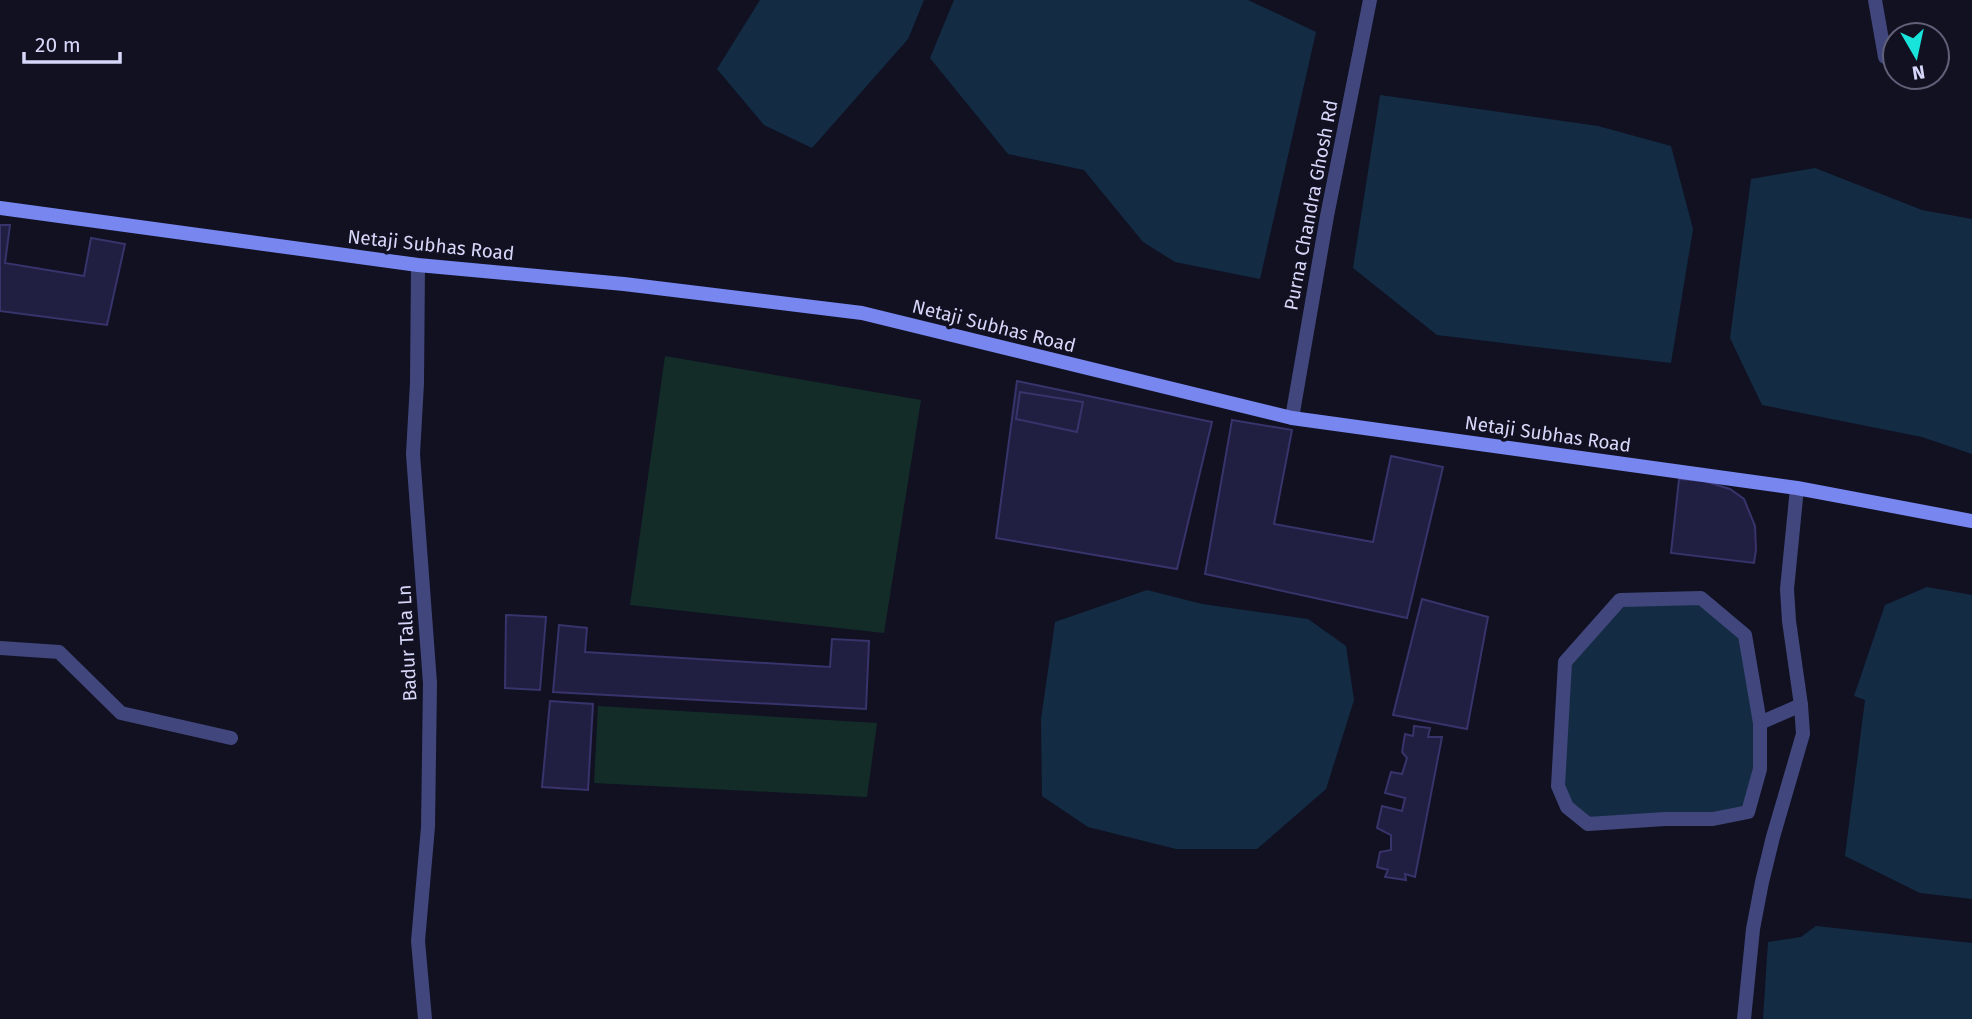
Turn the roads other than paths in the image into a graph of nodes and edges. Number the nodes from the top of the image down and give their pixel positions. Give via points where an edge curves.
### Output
1 (1370, 0) edge
2 (1875, 0) edge
3 (1881, 34) edge
4 (0, 208) edge
5 (418, 265) junction
6 (1292, 418) junction
7 (1797, 488) junction
8 (1972, 521) edge
9 (0, 648) edge
10 (1801, 705) junction
11 (1760, 723) junction
12 (231, 738) dead end
13 (425, 1019) edge
14 (1744, 1019) edge

1 - 6 street, Purna Chandra Ghosh Rd
2 - 3 street
4 - 5 main road, Netaji Subhas Road
5 - 6 main road, Netaji Subhas Road via 862,313
5 - 13 street, Badur Tala Ln via 412,454 430,682 428,827 418,942
6 - 7 main road, Netaji Subhas Road
7 - 8 main road, Netaji Subhas Road
7 - 10 street via 1787,589
9 - 12 street via 59,653 121,713
10 - 11 street
10 - 14 street via 1803,734 1753,929
11 - 11 street via 1745,635 1700,598 1620,600 1565,662 1558,786 1567,807 1588,824 1713,819 1748,812 1760,769

